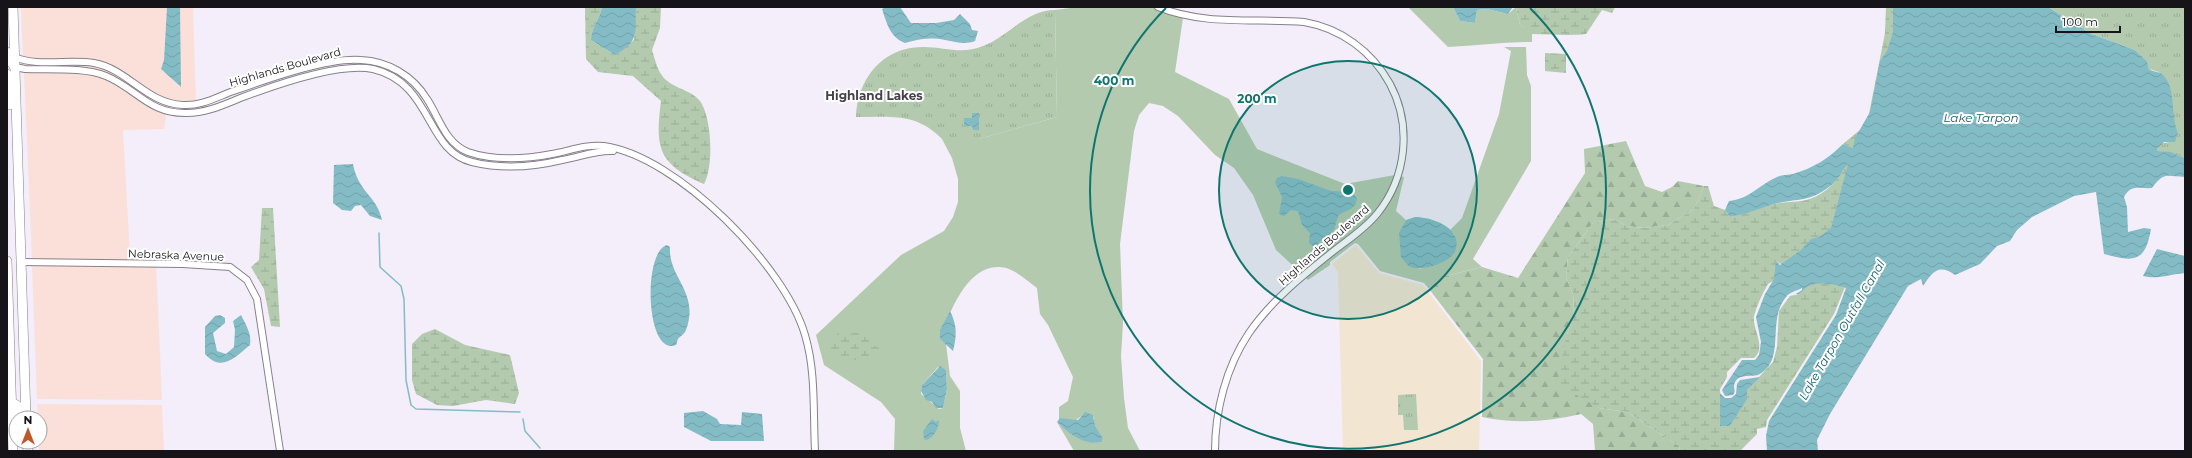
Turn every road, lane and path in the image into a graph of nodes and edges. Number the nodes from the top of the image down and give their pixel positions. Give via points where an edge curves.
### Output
1 (13, 7) edge
2 (1158, 7) edge
3 (11, 55) edge
4 (15, 67) junction
5 (7, 74) edge
6 (18, 139) junction
7 (625, 152) junction
8 (7, 261) edge
9 (21, 262) junction
10 (11, 402) junction
11 (19, 410) edge
12 (26, 410) edge
13 (12, 451) edge
14 (280, 451) edge
15 (815, 451) edge
16 (1215, 451) edge

1 - 3 highway
2 - 16 street, Highlands Boulevard via 1205,19 1304,22 1340,34 1363,50 1385,75 1396,98 1403,126 1403,153 1398,173 1376,215 1281,295 1248,334 1224,388
3 - 4 highway via 9,60
3 - 7 street, Highlands Boulevard via 27,61 88,62 101,65 118,72 155,98 187,106 204,103 255,84 337,61 364,60 389,66 411,80 427,99 452,141 470,153 492,157 527,158 595,145
4 - 6 highway
4 - 7 street, Highlands Boulevard via 98,73 121,84 159,110 188,113 204,111 311,76 346,68 365,68 386,74 409,89 447,148 471,162 526,166 553,163 589,153
5 - 6 highway via 11,116
6 - 9 highway
7 - 15 street, Highlands Boulevard via 650,162 711,206 764,261 793,304 809,350
8 - 10 highway
9 - 12 highway
9 - 14 street, Nebraska Avenue via 183,264 230,267 238,271 250,283 257,299
10 - 11 highway via 18,406
10 - 13 highway

